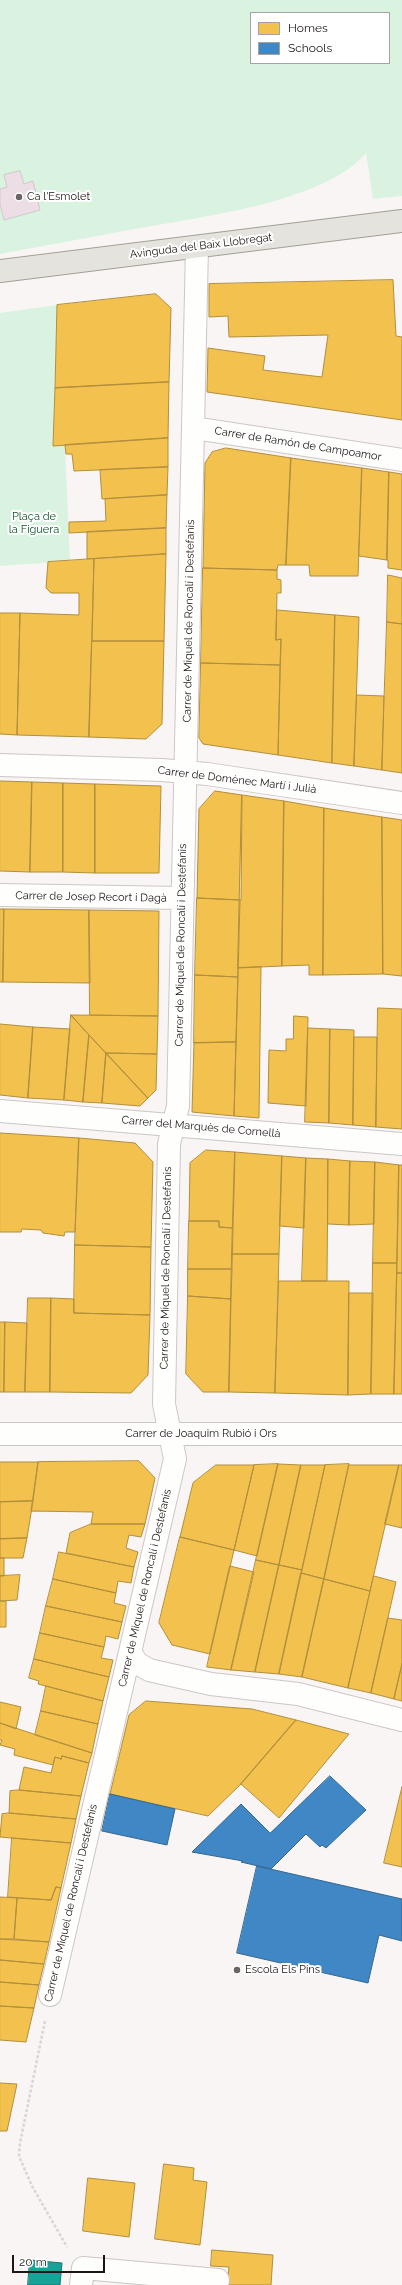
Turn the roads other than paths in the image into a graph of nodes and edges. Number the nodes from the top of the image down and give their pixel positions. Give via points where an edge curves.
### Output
1 (402, 221) edge
2 (197, 247) junction
3 (0, 272) edge
4 (194, 428) junction
5 (402, 460) edge
6 (0, 765) edge
7 (186, 772) junction
8 (402, 802) edge
9 (0, 896) edge
10 (182, 898) junction
11 (0, 1112) edge
12 (173, 1124) junction
13 (402, 1144) edge
14 (0, 1434) edge
15 (170, 1434) junction
16 (402, 1434) edge
17 (130, 1652) junction
18 (402, 1720) edge
19 (50, 1995) road end
20 (167, 2280) edge
21 (218, 2280) dead end
22 (81, 2285) edge

1 - 2 main road, Avinguda del Baix Llobregat
2 - 3 main road, Avinguda del Baix Llobregat
2 - 4 street, Carrer de Miquel de Roncalí i Destefanis
4 - 5 street, Carrer de Ramón de Campoamor
4 - 7 street, Carrer de Miquel de Roncalí i Destefanis
6 - 7 street, Carrer de Domènec Martí i Julià
7 - 8 street, Carrer de Domènec Martí i Julià
7 - 10 street, Carrer de Miquel de Roncalí i Destefanis
9 - 10 street, Carrer de Josep Recort i Dagà
10 - 12 street, Carrer de Miquel de Roncalí i Destefanis via 178,1106
11 - 12 street, Carrer del Marquès de Cornellà
12 - 13 street, Carrer del Marquès de Cornellà
12 - 15 street, Carrer de Miquel de Roncalí i Destefanis via 168,1144 164,1404
14 - 15 street, Carrer de Joaquim Rubió i Ors
15 - 16 street, Carrer de Joaquim Rubió i Ors
15 - 17 street, Carrer de Miquel de Roncalí i Destefanis via 175,1459
17 - 18 street via 137,1663 149,1670 211,1684 298,1694
17 - 19 street, Carrer de Miquel de Roncalí i Destefanis
20 - 21 street
20 - 22 street via 83,2268

